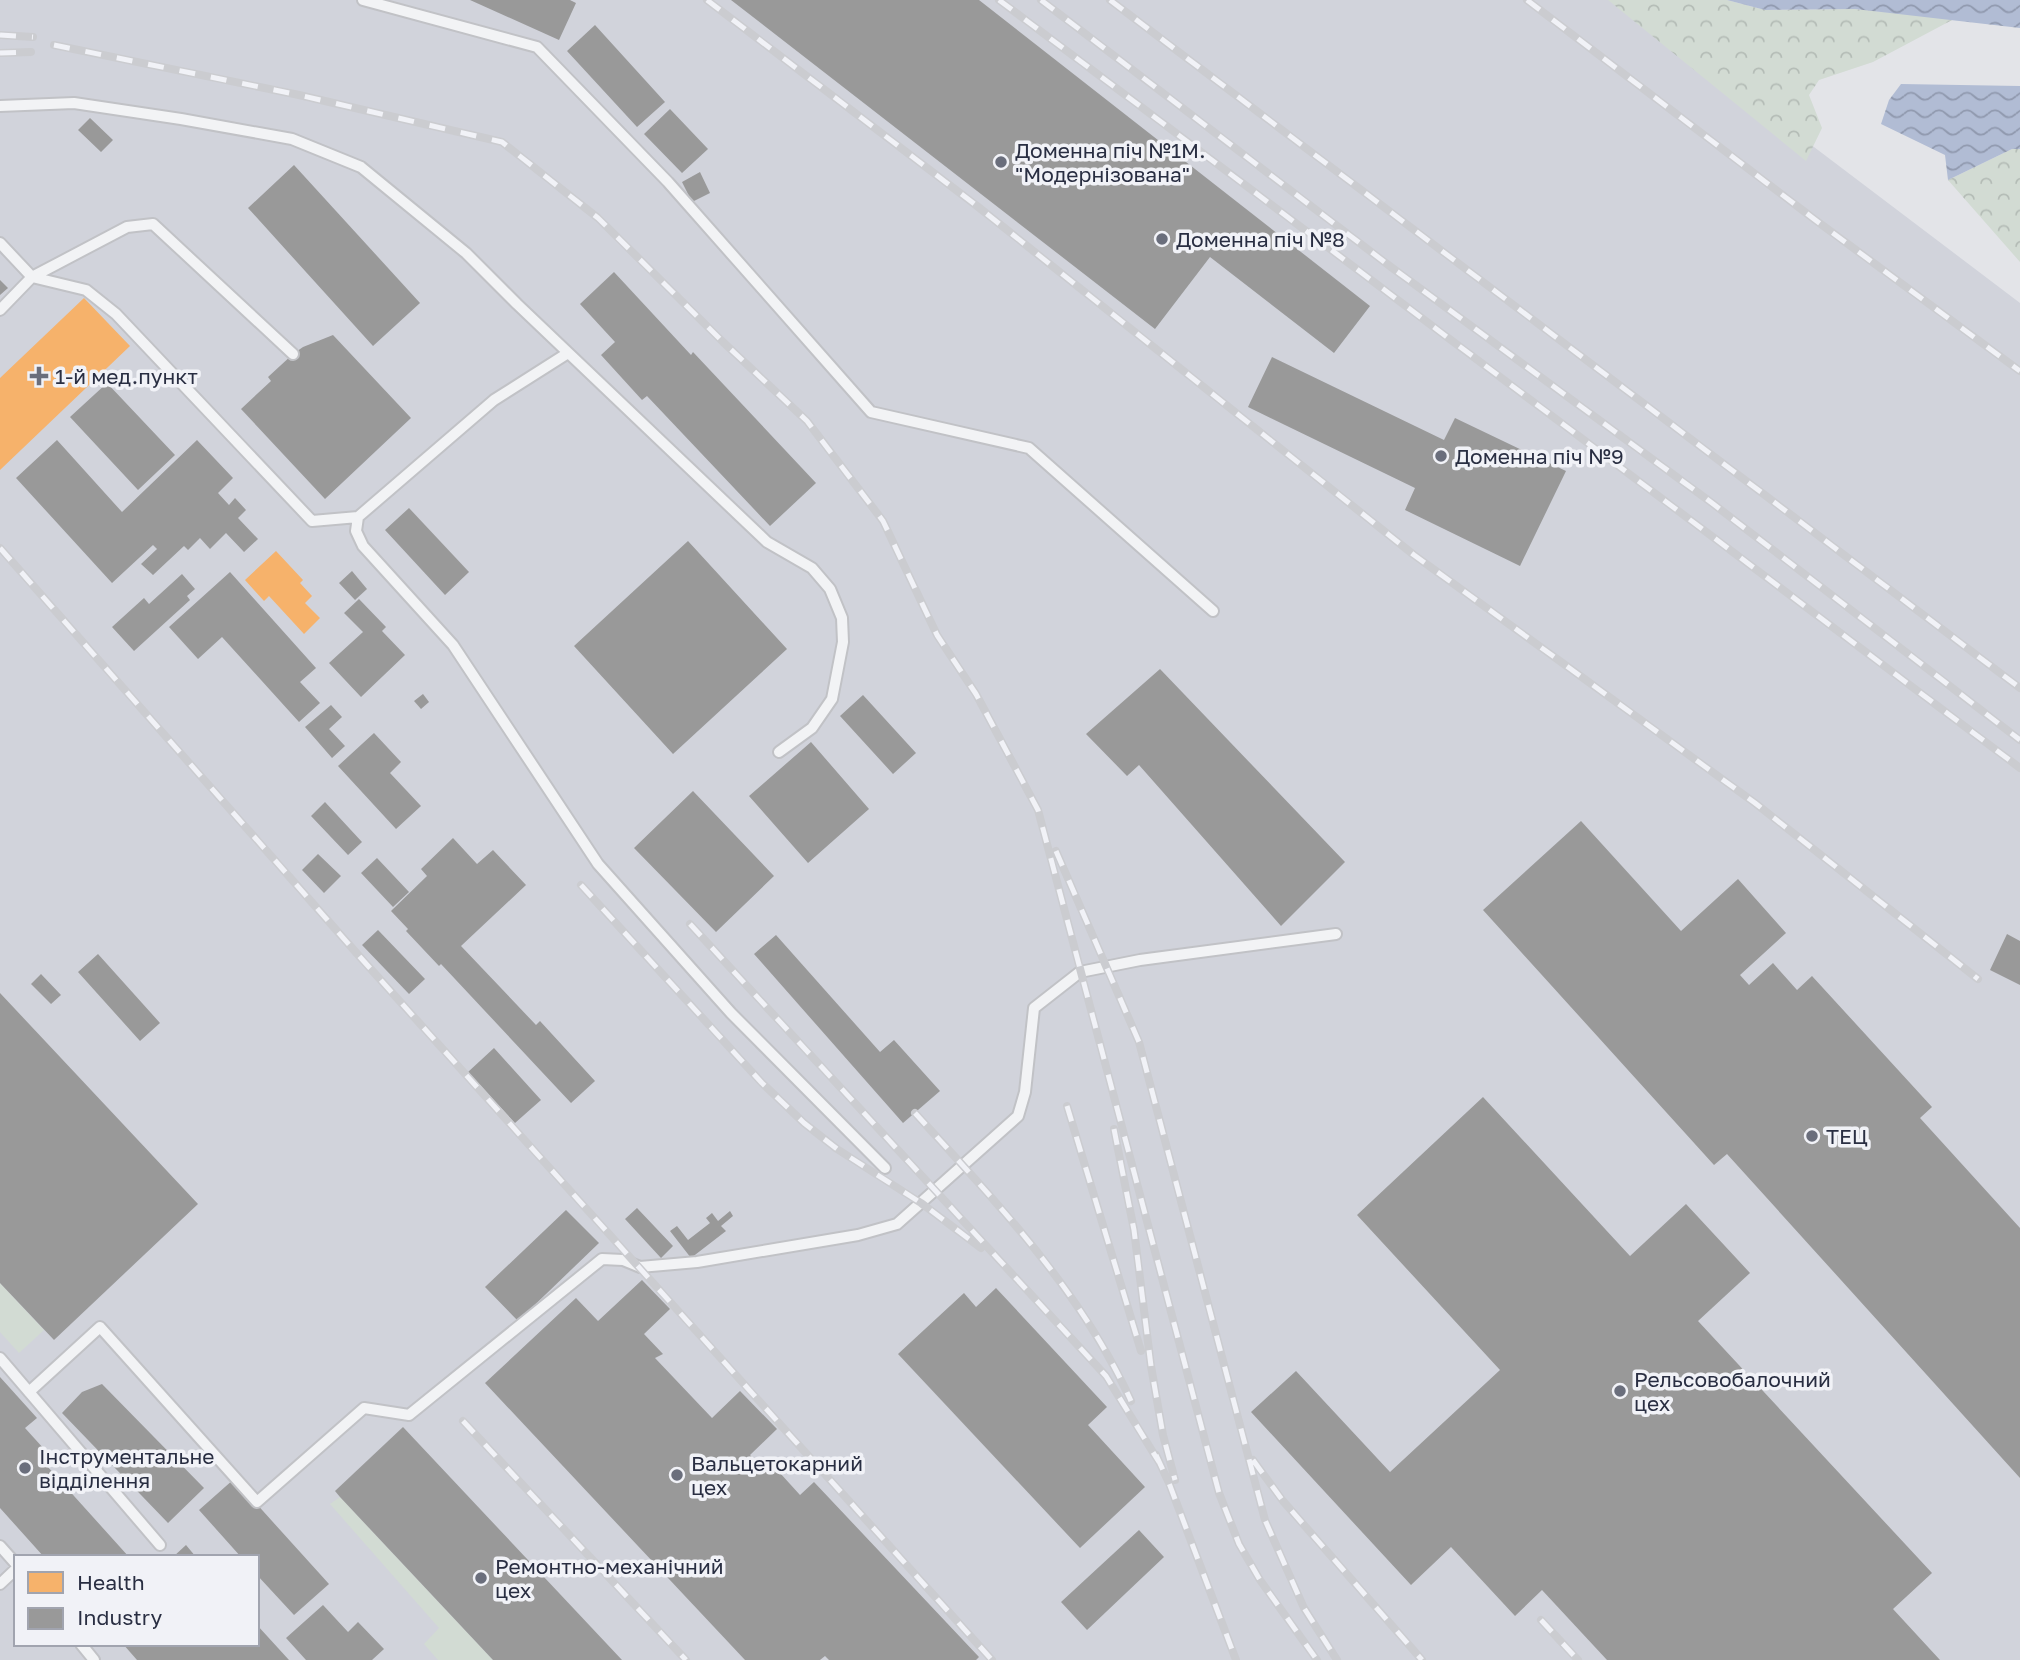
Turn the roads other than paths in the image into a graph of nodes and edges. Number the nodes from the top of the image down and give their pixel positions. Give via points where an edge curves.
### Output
1 (363, 0) edge
2 (0, 106) edge
3 (0, 243) edge
4 (32, 277) junction
5 (0, 310) edge
6 (568, 353) junction
7 (293, 354) dead end
8 (358, 517) junction
9 (1213, 611) dead end
10 (779, 752) dead end
11 (1336, 934) dead end
12 (885, 1168) dead end
13 (0, 1358) edge
14 (29, 1392) junction
15 (160, 1545) dead end
16 (0, 1546) edge
17 (14, 1564) edge
18 (14, 1569) edge
19 (0, 1584) edge
20 (83, 1646) edge
21 (94, 1660) edge

1 - 9 lane via 537,47 668,182 871,412 1029,448
2 - 6 lane via 74,103 181,119 292,139 360,167 466,253
3 - 4 lane
4 - 5 lane
4 - 7 lane via 127,227 153,223
4 - 8 lane via 86,290 116,313 312,521
6 - 8 lane via 494,400
6 - 10 lane via 767,542 812,568 830,589 842,618 843,642 832,699 812,729
8 - 12 lane via 356,531 363,546 453,645 598,864 731,1013
11 - 14 lane via 1080,972 1034,1008 1018,1116 897,1224 859,1235 698,1262 640,1267 601,1259 409,1415 364,1408 257,1502 100,1327
13 - 14 lane
14 - 15 lane
16 - 17 lane
18 - 19 lane
20 - 21 lane

